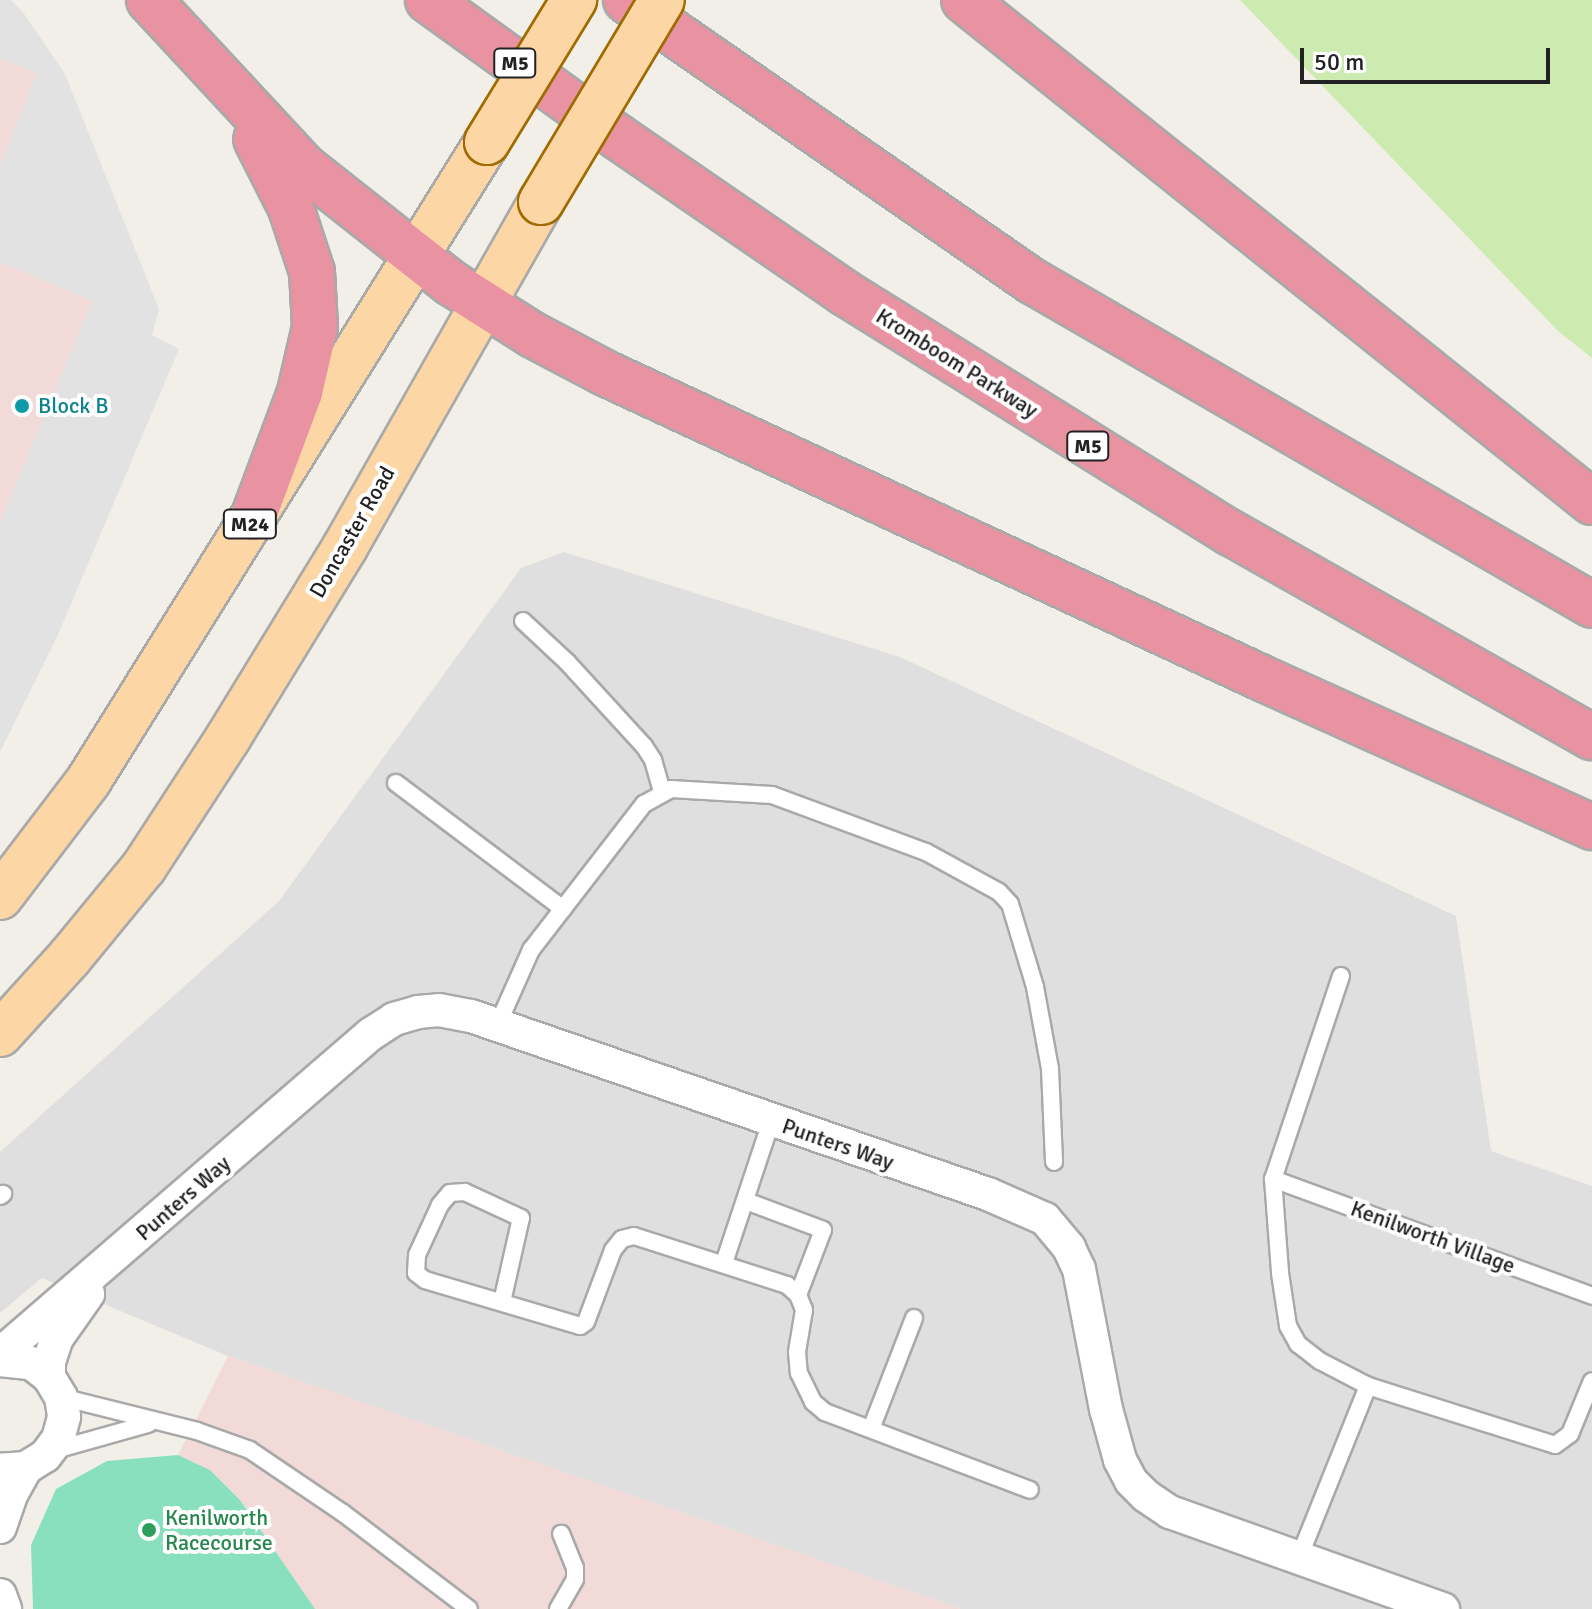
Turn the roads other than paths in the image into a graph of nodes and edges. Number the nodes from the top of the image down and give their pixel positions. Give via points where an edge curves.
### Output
1 (149, 0) edge
2 (428, 0) edge
3 (574, 0) edge
4 (626, 0) edge
5 (662, 0) edge
6 (966, 1) edge
7 (222, 80) junction
8 (417, 256) junction
9 (484, 306) junction
10 (1592, 502) edge
11 (253, 518) junction
12 (1592, 605) edge
13 (523, 621) dead end
14 (1592, 737) edge
15 (396, 783) dead end
16 (662, 792) junction
17 (1592, 827) edge
18 (0, 897) edge
19 (563, 909) junction
20 (1341, 976) dead end
21 (498, 1024) junction
22 (0, 1034) edge
23 (771, 1122) junction
24 (1054, 1162) dead end
25 (1273, 1179) junction
26 (746, 1201) junction
27 (111, 1262) junction
28 (724, 1263) junction
29 (798, 1295) junction
30 (1592, 1296) edge
31 (502, 1302) junction
32 (914, 1318) dead end
33 (0, 1357) edge
34 (1592, 1381) edge
35 (1368, 1386) junction
36 (55, 1387) junction
37 (154, 1423) junction
38 (871, 1429) junction
39 (24, 1465) edge
40 (1030, 1490) dead end
41 (0, 1527) edge
42 (561, 1534) dead end
43 (1298, 1560) junction
44 (0, 1595) edge
45 (5, 1609) edge
46 (469, 1609) edge
47 (558, 1609) edge
48 (1443, 1609) edge

1 - 7 highway
2 - 14 highway, Kromboom Parkway / M5 via 870,309 1231,533
3 - 8 main road, M24, bridge
4 - 12 highway via 1032,281
5 - 9 main road, Doncaster Road, bridge
6 - 10 highway
7 - 8 highway via 304,167
7 - 11 highway via 272,166 312,272 315,327 300,392
8 - 9 highway
8 - 11 main road, M24
9 - 17 highway via 620,379
9 - 22 main road, Doncaster Road via 330,572 161,841 70,957
11 - 18 main road, M24 via 89,780
13 - 16 lane via 644,746
15 - 19 lane
16 - 19 lane via 644,804
16 - 24 lane via 787,799 926,852 1006,899 1016,915 1035,987 1050,1069
19 - 21 lane via 531,950
20 - 25 lane
21 - 23 street, Punters Way
21 - 27 street, Punters Way via 439,1010 394,1019
23 - 26 lane
23 - 43 street, Punters Way via 988,1194 1045,1219 1079,1269 1106,1409 1131,1481 1170,1512
25 - 30 lane, Kenilworth Village
25 - 35 lane via 1288,1326 1307,1352
26 - 28 lane
26 - 29 lane via 823,1230
27 - 33 street, Punters Way via 81,1281
27 - 36 street, Punters Way via 57,1338 49,1362
28 - 29 lane via 787,1285
28 - 31 lane via 630,1236 613,1250 581,1325
29 - 38 lane via 804,1310 797,1352 805,1388 825,1412
31 - 31 lane via 521,1218 465,1192 450,1193 417,1255 416,1273
32 - 38 lane
33 - 36 street, Punters Way via 31,1363
34 - 35 lane via 1570,1434 1555,1445
35 - 43 lane
36 - 37 lane
36 - 39 street, Punters Way via 64,1417 58,1439
37 - 39 lane via 77,1441
37 - 46 lane via 229,1442 271,1462
38 - 40 lane
39 - 41 street, Punters Way
42 - 47 lane via 575,1579
43 - 48 street, Punters Way
44 - 45 street

